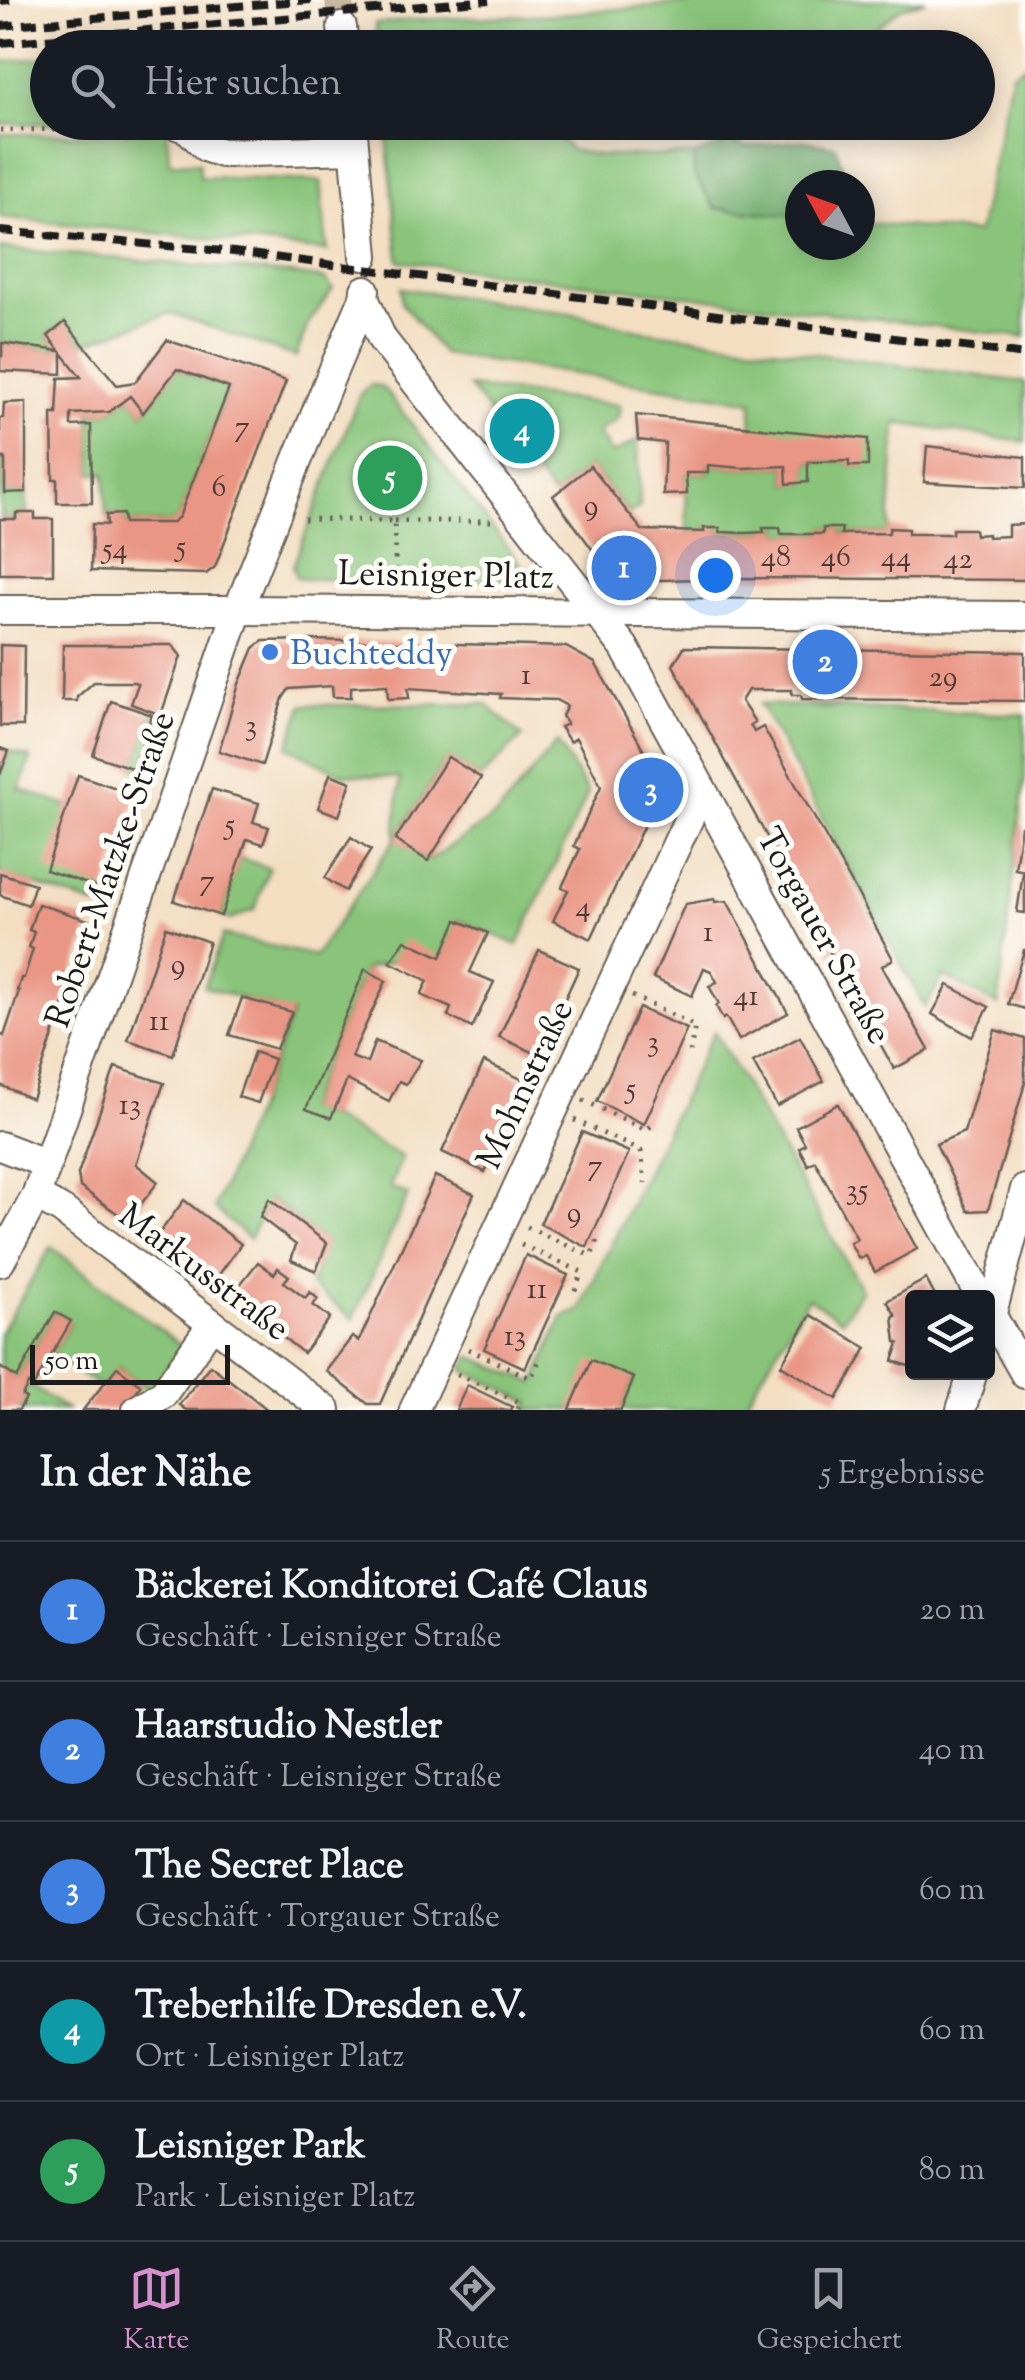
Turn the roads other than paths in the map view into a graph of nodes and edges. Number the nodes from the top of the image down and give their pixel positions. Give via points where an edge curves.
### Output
1 (199, 140) edge
2 (322, 140) edge
3 (353, 140) edge
4 (364, 279) junction
5 (0, 610) edge
6 (238, 610) junction
7 (597, 613) junction
8 (1025, 616) edge
9 (702, 790) junction
10 (0, 1146) edge
11 (47, 1164) junction
12 (1025, 1189) edge
13 (36, 1196) junction
14 (0, 1262) edge
15 (974, 1290) edge
16 (994, 1290) edge
17 (212, 1324) junction
18 (995, 1326) edge
19 (1025, 1374) edge
20 (970, 1380) edge
21 (138, 1410) edge
22 (326, 1410) edge
23 (414, 1410) edge
24 (961, 1410) edge

1 - 2 street via 222,153
3 - 4 street, Leisniger Platz
4 - 6 street, Leisniger Platz
4 - 7 street, Leisniger Platz via 382,339
5 - 6 street
6 - 7 street, Leisniger Platz
6 - 11 street, Robert-Matzke-Straße
7 - 8 street
7 - 9 street, Torgauer Straße via 624,647
9 - 15 street, Torgauer Straße
9 - 23 street, Mohnstraße
10 - 11 street
11 - 13 street, Robert-Matzke-Straße
12 - 16 street
13 - 14 street, Robert-Matzke-Straße
13 - 17 street, Markusstraße
17 - 21 street via 163,1394
17 - 22 street, Markusstraße
18 - 19 street, Torgauer Straße
20 - 24 street

